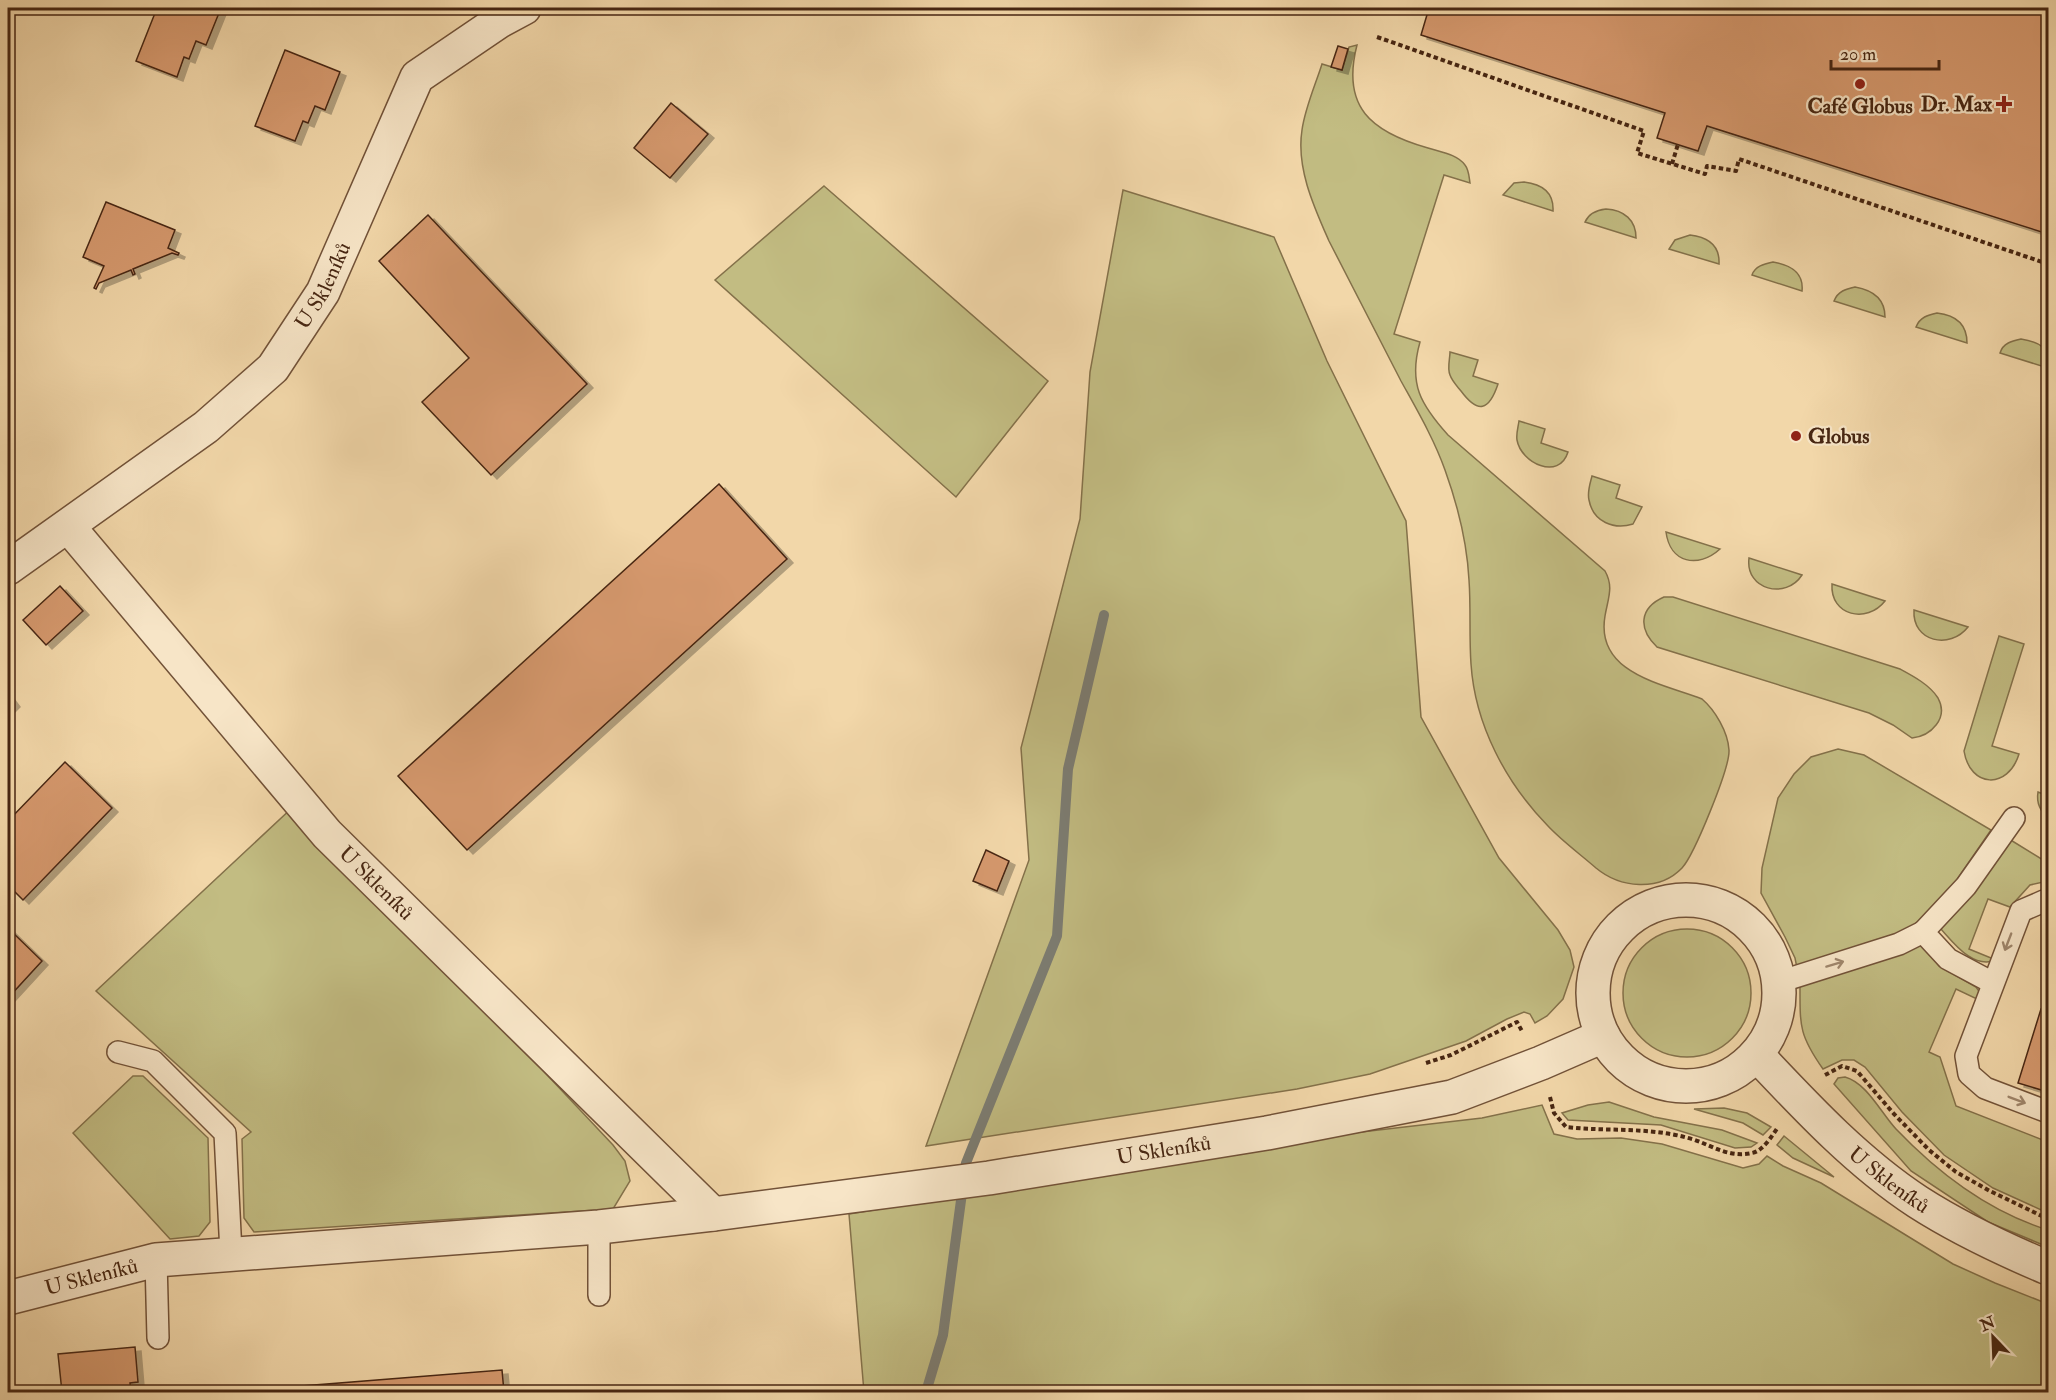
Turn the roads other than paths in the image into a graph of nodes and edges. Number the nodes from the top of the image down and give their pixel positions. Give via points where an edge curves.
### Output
1 (524, 8) edge
2 (68, 526) junction
3 (8, 568) edge
4 (2014, 818) dead end
5 (2049, 903) edge
6 (1923, 932) junction
7 (1779, 982) junction
8 (1993, 983) junction
9 (1603, 1036) junction
10 (118, 1052) dead end
11 (1756, 1055) junction
12 (2049, 1112) edge
13 (713, 1215) junction
14 (599, 1227) junction
15 (231, 1253) junction
16 (156, 1260) junction
17 (2049, 1268) edge
18 (599, 1295) dead end
19 (8, 1298) edge
20 (158, 1338) dead end

1 - 2 street, U Skleníků via 417,77 323,292 273,368 206,427
2 - 3 street, U Skleníků
2 - 13 street, U Skleníků via 327,834
4 - 6 lane via 1966,886
5 -> 8 lane via 2044,901 2021,910
7 -> 6 lane via 1899,944
6 - 8 lane via 1948,959
7 - 9 street via 1773,956 1759,934 1740,916 1695,900 1650,907 1614,933 1595,972 1594,1005
7 - 11 street via 1779,1008 1771,1033
8 -> 12 lane via 1966,1056 1969,1074 1985,1088
9 - 11 street via 1618,1057 1638,1074 1662,1084 1688,1087 1714,1083 1737,1072
9 - 13 street, U Skleníků via 1452,1097 1303,1127 989,1178
10 - 15 lane via 153,1060 225,1133
11 - 17 street, U Skleníků via 1851,1148 1917,1201 1991,1244
13 - 14 street, U Skleníků
14 - 15 street, U Skleníků
14 - 18 lane
15 - 16 street, U Skleníků
16 - 19 street, U Skleníků
16 - 20 lane

